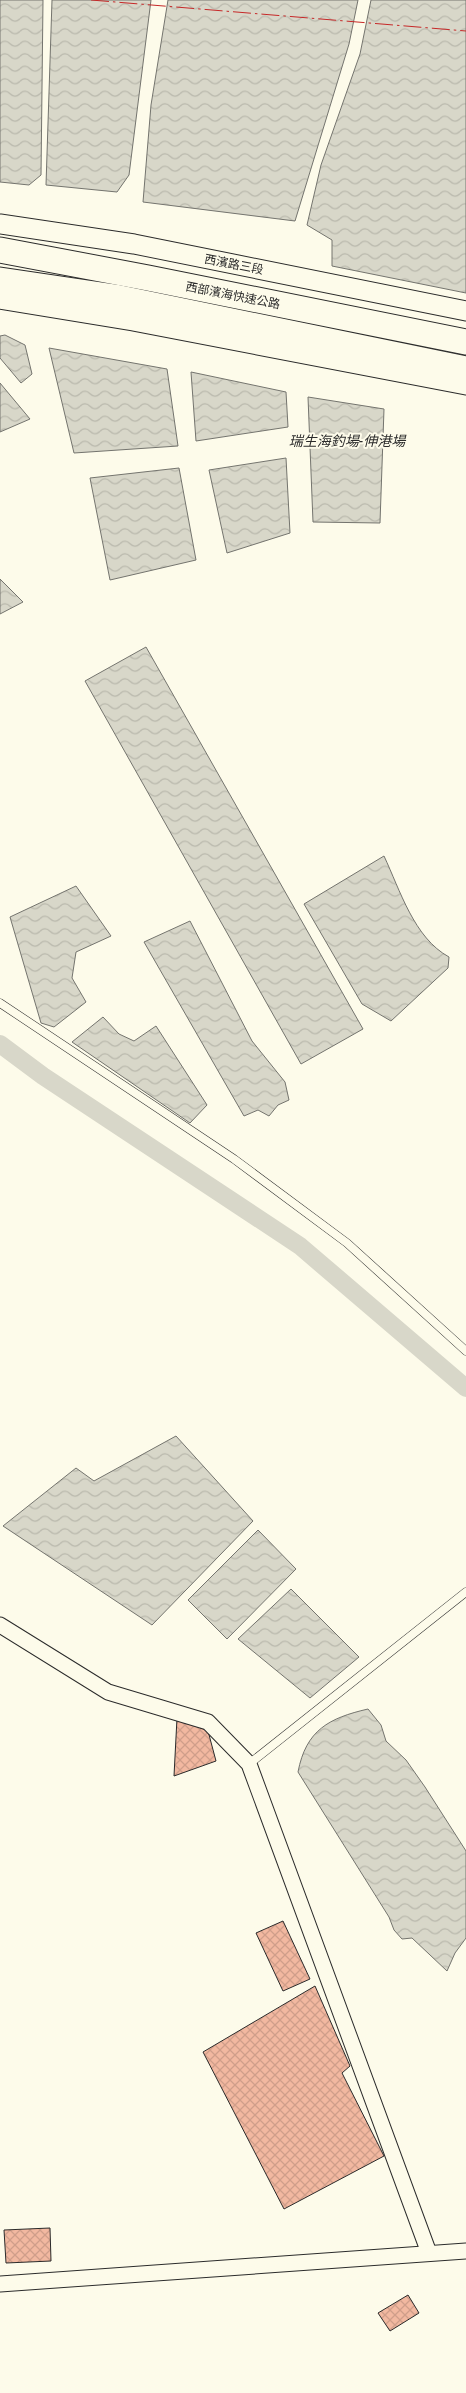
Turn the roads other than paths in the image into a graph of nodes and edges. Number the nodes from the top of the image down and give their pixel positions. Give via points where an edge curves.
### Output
1 (0, 224) edge
2 (0, 250) edge
3 (0, 280) edge
4 (0, 299) edge
5 (466, 311) edge
6 (466, 342) edge
7 (466, 369) edge
8 (466, 385) edge
9 (0, 1004) edge
10 (466, 1351) edge
11 (466, 1592) edge
12 (0, 1625) edge
13 (249, 1764) junction
14 (466, 2250) edge
15 (429, 2253) junction
16 (0, 2284) edge

1 - 5 street, 西濱路三段 via 134,244
2 - 6 highway, 西部濱海快速公路
3 - 7 highway, 西部濱海快速公路 via 115,298
4 - 8 street via 133,321
9 - 10 lane via 234,1159 347,1243
11 - 13 lane
12 - 13 street via 108,1692 208,1722
13 - 15 street
14 - 15 street
15 - 16 street

